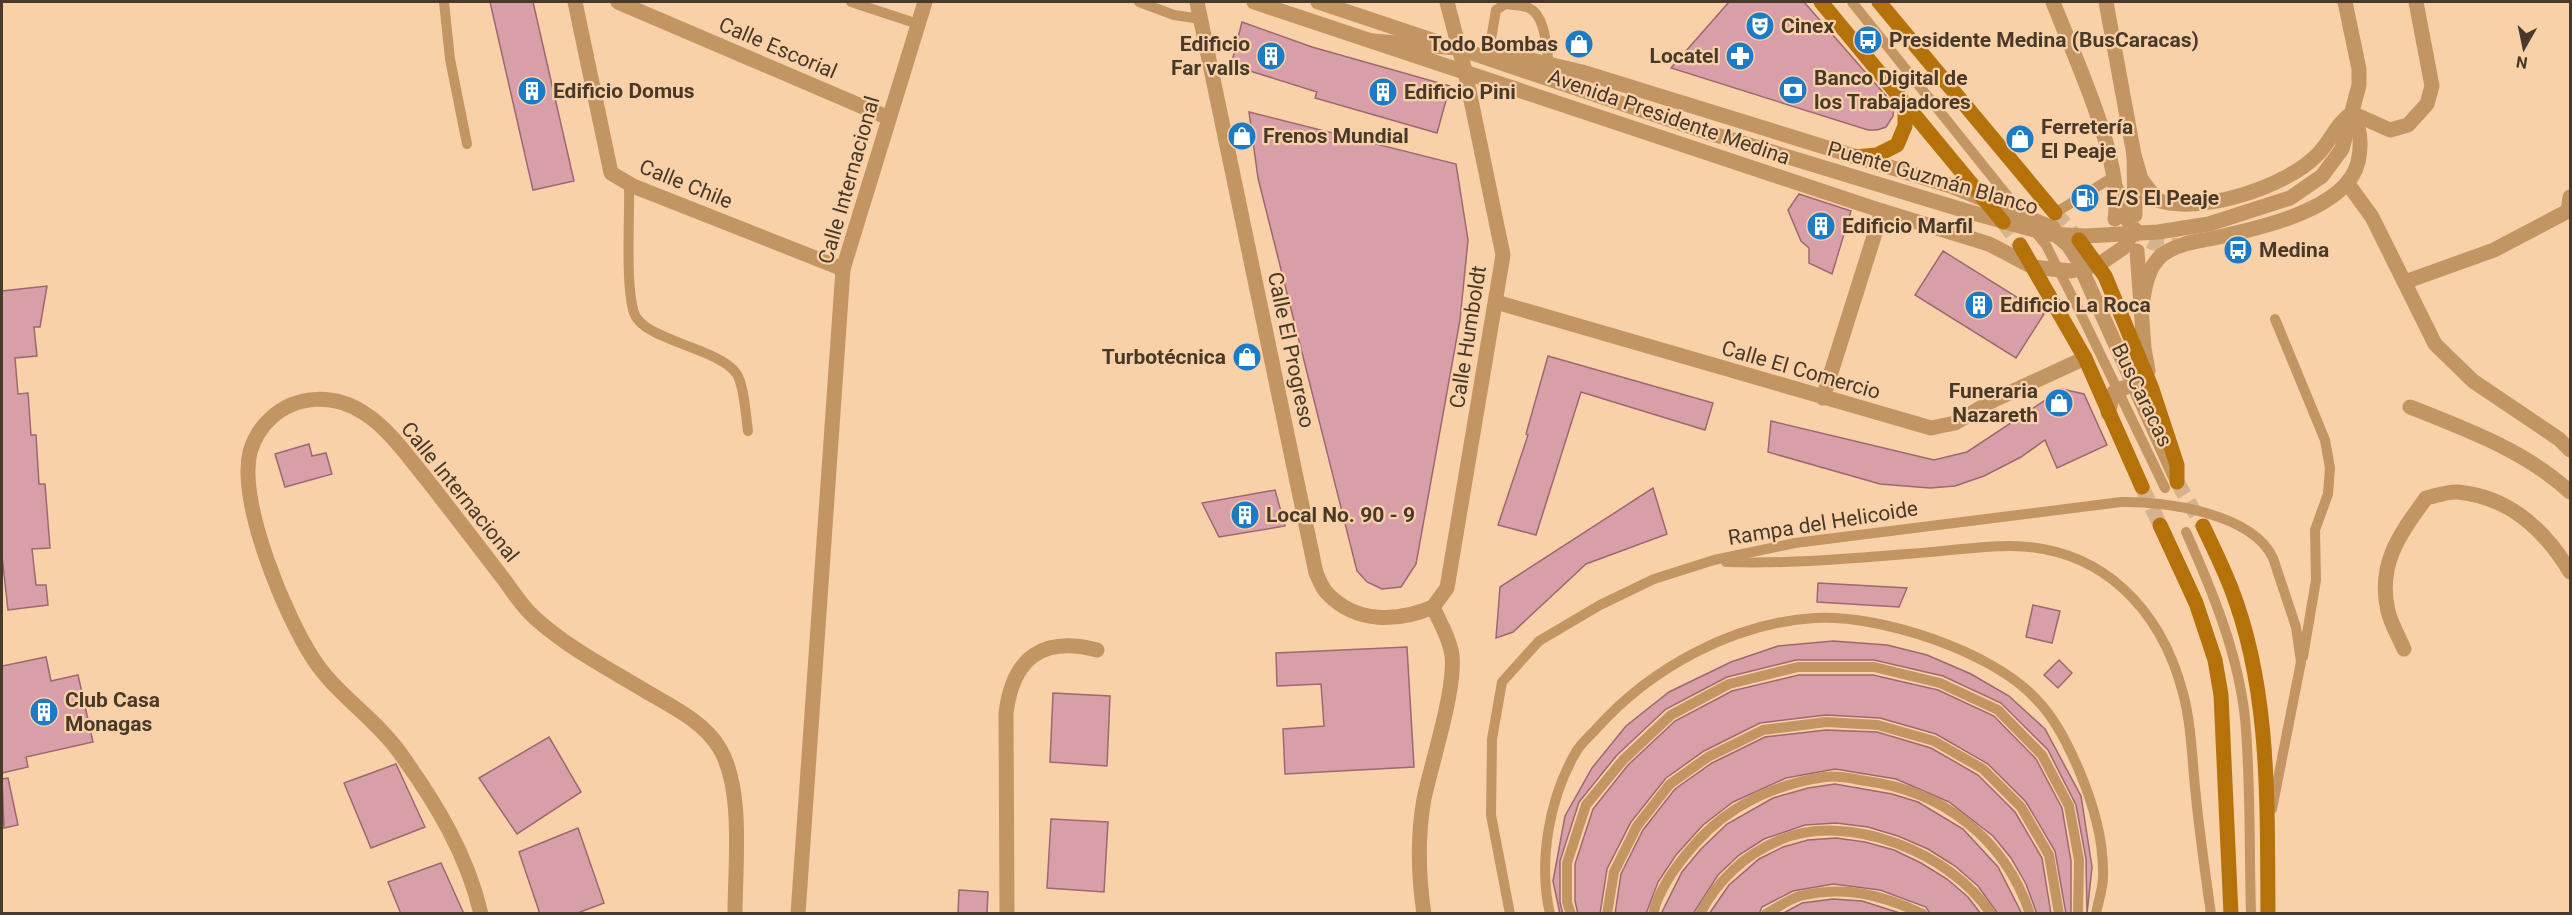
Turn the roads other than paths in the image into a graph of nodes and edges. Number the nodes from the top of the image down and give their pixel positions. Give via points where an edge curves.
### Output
1 (444, 2) edge
2 (575, 2) edge
3 (618, 2) edge
4 (851, 2) edge
5 (925, 2) edge
6 (1139, 2) edge
7 (1197, 2) edge
8 (1254, 2) edge
9 (1318, 2) edge
10 (1446, 2) edge
11 (1821, 2) edge
12 (1852, 2) edge
13 (1880, 2) edge
14 (2053, 2) edge
15 (2106, 2) edge
16 (2345, 2) edge
17 (2416, 2) edge
18 (1201, 20) junction
19 (918, 24) junction
20 (1373, 41) junction
21 (1457, 48) junction
22 (1489, 51) junction
23 (1549, 64) junction
24 (1465, 71) junction
25 (1905, 104) junction
26 (2352, 113) junction
27 (889, 118) junction
28 (467, 144) dead end
29 (2134, 155) junction
30 (1855, 157) junction
31 (2114, 183) junction
32 (629, 184) junction
33 (2348, 184) junction
34 (2571, 197) edge
35 (1987, 200) junction
36 (1882, 211) junction
37 (2021, 213) junction
38 (2055, 213) joint
39 (2003, 222) tunnel mouth
40 (2128, 222) junction
41 (2056, 235) junction
42 (2079, 240) joint
43 (2020, 245) tunnel mouth
44 (2137, 251) dead end
45 (2098, 266) junction
46 (2033, 267) junction
47 (843, 269) junction
48 (2059, 271) junction
49 (2405, 282) junction
50 (1496, 302) junction
51 (2142, 305) junction
52 (2275, 319) dead end
53 (2085, 358) junction
54 (2144, 388) junction
55 (2119, 390) junction
56 (1823, 398) junction
57 (2410, 407) dead end
58 (2108, 414) junction
59 (748, 431) dead end
60 (2571, 450) edge
61 (2171, 485) joint
62 (2142, 488) tunnel mouth
63 (2571, 492) edge
64 (2160, 525) tunnel mouth
65 (2203, 526) tunnel mouth
66 (2186, 532) dead end
67 (1710, 561) junction
68 (2571, 572) edge
69 (1433, 608) junction
70 (2404, 649) dead end
71 (1097, 650) dead end
72 (2300, 669) junction
73 (2268, 826) junction
74 (481, 914) edge
75 (735, 914) edge
76 (798, 914) edge
77 (1007, 914) edge
78 (1424, 914) edge
79 (1510, 914) edge
80 (1550, 914) edge
81 (1571, 914) edge
82 (1607, 914) edge
83 (1653, 914) edge
84 (1700, 914) edge
85 (1766, 914) edge
86 (1923, 914) edge
87 (1991, 914) edge
88 (2030, 914) edge
89 (2059, 914) edge
90 (2078, 914) edge
91 (2096, 914) edge
92 (2211, 914) edge
93 (2231, 914) edge
94 (2251, 914) edge
95 (2268, 914) edge

1 - 28 lane via 450,59
2 - 32 street, Calle Chile via 611,173
3 - 27 street, Calle Escorial
4 - 19 lane
5 - 19 street, Calle Internacional
6 - 18 lane
7 - 18 street, Calle El Progreso
8 - 20 street, Avenida Presidente Medina
9 - 21 street, Avenida Presidente Medina
10 - 21 street, Calle Humboldt
11 - 25 main road
12 - 37 lane, BusCaracas
13 - 38 main road
14 - 31 street via 2103,134
15 - 29 street
16 - 26 street, Puente Guzmán Blanco via 2359,69
17 - 26 street via 2432,86 2427,104 2408,125 2390,130
18 - 69 street, Calle El Progreso via 1316,573 1327,593 1349,609 1382,620 1410,617
19 - 27 street, Calle Internacional
20 - 21 street
20 - 24 street, Avenida Presidente Medina
21 - 22 street, Avenida Presidente Medina
21 - 24 street, Calle Humboldt
21 - 41 street, Puente Guzmán Blanco via 1702,131
22 - 23 street, Avenida Presidente Medina
22 - 23 lane via 1496,10 1505,4 1529,8 1542,28
23 - 30 street, Avenida Presidente Medina
24 - 36 street, Avenida Presidente Medina
24 - 50 street, Calle Humboldt via 1503,255
25 - 30 main road via 1904,133 1897,145 1877,155
25 - 35 main road
26 - 29 street via 2339,122 2318,155 2303,166 2270,185 2219,200 2182,204 2157,200 2140,179
26 - 33 street via 2361,140 2356,171
26 - 41 street, Puente Guzmán Blanco via 2342,150 2334,163 2307,189 2290,198 2209,224 2130,234
27 - 47 street, Calle Internacional
29 - 40 street
30 - 35 street, Avenida Presidente Medina
31 - 38 lane
31 - 40 street
32 - 47 street, Calle Chile
32 - 59 lane via 634,314 644,327 725,363 737,374
33 - 49 street via 2372,217
33 - 51 street via 2320,204 2280,221 2178,245 2156,261 2146,279
34 - 49 street via 2568,211 2494,250
35 - 37 street, Avenida Presidente Medina
35 - 39 main road
36 - 46 street, Avenida Presidente Medina via 1989,244
36 - 56 street
37 - 42 street, Avenida Presidente Medina
37 - 48 lane, BusCaracas via 2046,245
40 - 45 street via 2123,248
41 - 54 street, Puente Guzmán Blanco via 2076,257
42 - 45 main road
43 - 46 main road
44 - 51 street
45 - 48 street, Avenida Presidente Medina
45 - 54 main road
46 - 48 street, Avenida Presidente Medina
46 - 53 main road
47 - 76 street, Calle Internacional
48 - 55 lane, BusCaracas
49 - 60 street via 2435,344 2473,381
50 - 56 street, Calle El Comercio
50 - 69 street, Calle Humboldt via 1447,588
51 - 54 street
52 - 72 lane via 2325,440 2330,468 2328,494 2315,530 2316,580
53 - 56 street, Calle El Comercio via 1994,399 1955,423 1931,428
53 - 58 main road
54 - 55 street via 2131,385
54 - 61 main road via 2177,465
55 - 58 street via 2110,401
55 - 61 lane, BusCaracas
57 - 63 street via 2500,446
58 - 62 main road
64 - 93 main road via 2196,603 2215,660 2221,695
65 - 73 main road via 2232,590 2248,643 2260,710
66 - 94 lane via 2220,612 2235,664 2244,717
67 - 72 lane, Rampa del Helicoide via 1795,543 2109,503 2148,502 2184,507 2243,530 2270,550 2296,627
67 - 79 lane via 1654,579 1600,605 1539,641 1502,682 1492,739 1491,815
67 - 92 lane, Rampa del Helicoide via 1793,564 2010,546 2065,555 2097,569 2144,609 2171,654 2190,730
68 - 70 street via 2554,545 2498,501 2456,492 2426,498 2402,531 2384,571 2388,612
69 - 78 street via 1452,651 1452,676 1418,840
71 - 77 street via 1074,644 1037,653 1023,665 1009,688
72 - 73 lane, Rampa del Helicoide
73 - 95 main road
74 - 75 street, Calle Internacional via 460,848 399,751 315,662 290,618 266,556 248,476 250,452 268,420 293,404 333,399 363,412 394,439 532,616 577,649 700,724 719,746 735,789
80 - 91 lane via 1546,854 1555,803 1576,751 1621,701 1672,664 1749,630 1816,618 1888,624 1946,644 1996,666 2036,699 2068,745 2096,812 2103,878
81 - 90 lane via 1567,863 1587,805 1623,760 1671,716 1729,684 1798,667 1874,667 1940,683 1998,710 2042,755 2069,806 2079,860
82 - 89 lane via 1614,872 1637,826 1670,784 1708,757 1763,730 1826,722 1878,725 1934,741 1983,769 2021,807 2049,855
83 - 88 lane via 1680,860 1714,822 1768,791 1828,776 1896,785 1949,807 1989,843 2021,887
84 - 87 lane via 1713,891 1741,863 1780,840 1819,831 1871,836 1923,853 1962,878
85 - 86 lane via 1798,896 1842,891 1887,897

